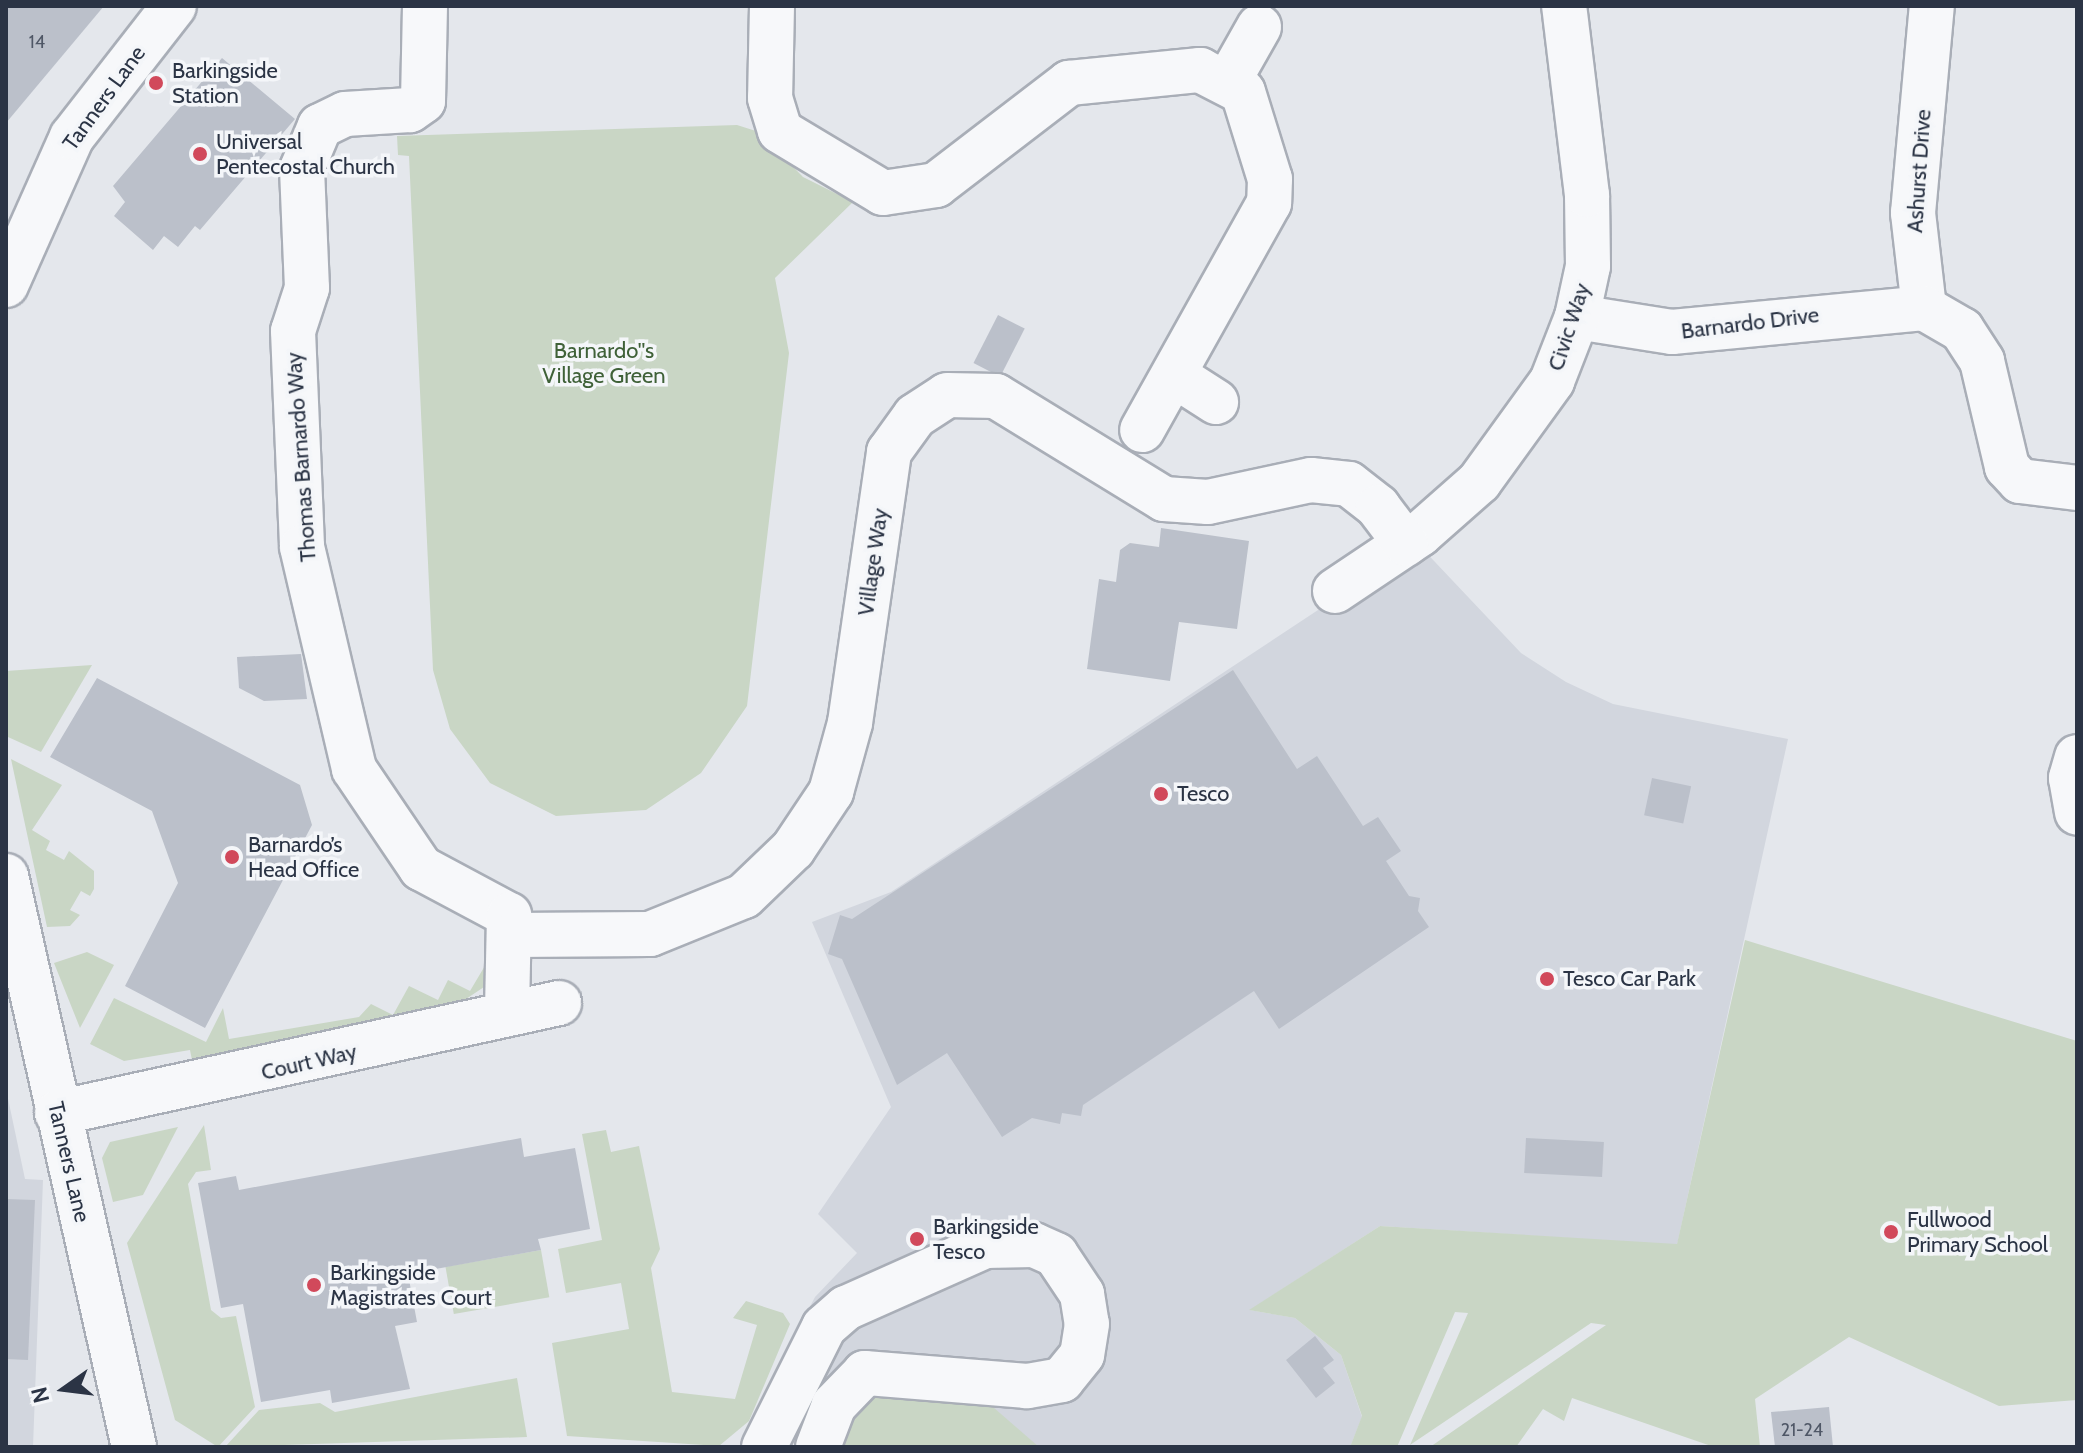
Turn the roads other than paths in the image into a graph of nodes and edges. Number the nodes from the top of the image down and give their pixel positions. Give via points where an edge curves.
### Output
1 (174, 6) edge
2 (425, 6) edge
3 (772, 6) edge
4 (1564, 6) edge
5 (1932, 6) edge
6 (1259, 27) dead end
7 (1229, 80) junction
8 (6, 285) edge
9 (1924, 308) junction
10 (1577, 317) junction
11 (1174, 375) junction
12 (1216, 402) dead end
13 (1142, 430) dead end
14 (2077, 488) edge
15 (1406, 544) junction
16 (1335, 591) dead end
17 (2077, 757) edge
18 (2077, 812) edge
19 (6, 876) edge
20 (513, 935) junction
21 (559, 1003) dead end
22 (507, 1014) junction
23 (57, 1113) junction
24 (134, 1447) edge
25 (764, 1447) edge
26 (818, 1447) edge

1 - 8 street, Tanners Lane via 72,137
2 - 20 street, Thomas Barnardo Way via 423,101 410,110 345,114 320,126 302,169 307,288 293,331 302,547 354,769 421,868 492,901 509,915
3 - 7 street via 770,98 780,131 883,193 936,185 1069,83 1200,70
4 - 10 street, Civic Way via 1587,195 1588,266
5 - 9 street, Ashurst Drive via 1913,213
6 - 7 street
7 - 11 street via 1253,110 1269,203
9 - 10 street, Barnardo Drive via 1672,332
9 - 14 street via 1962,330 1982,361 2007,467 2020,481
10 - 15 street, Civic Way via 1524,426 1479,482
11 - 12 street
11 - 13 street
15 - 16 street, Civic Way
15 - 20 street, Village Way via 1364,492 1330,479 1208,502 1164,499 996,396 947,395 915,416 889,452 850,723 831,792 793,849 744,896 650,934
17 - 18 street via 2071,778
19 - 23 street, Tanners Lane
20 - 22 street
21 - 22 street, Court Way
22 - 23 street, Court Way
23 - 24 street, Tanners Lane
25 - 26 street via 824,1327 846,1308 985,1246 1023,1243 1056,1255 1082,1294 1087,1324 1082,1355 1062,1380 1027,1386 865,1373 834,1405

